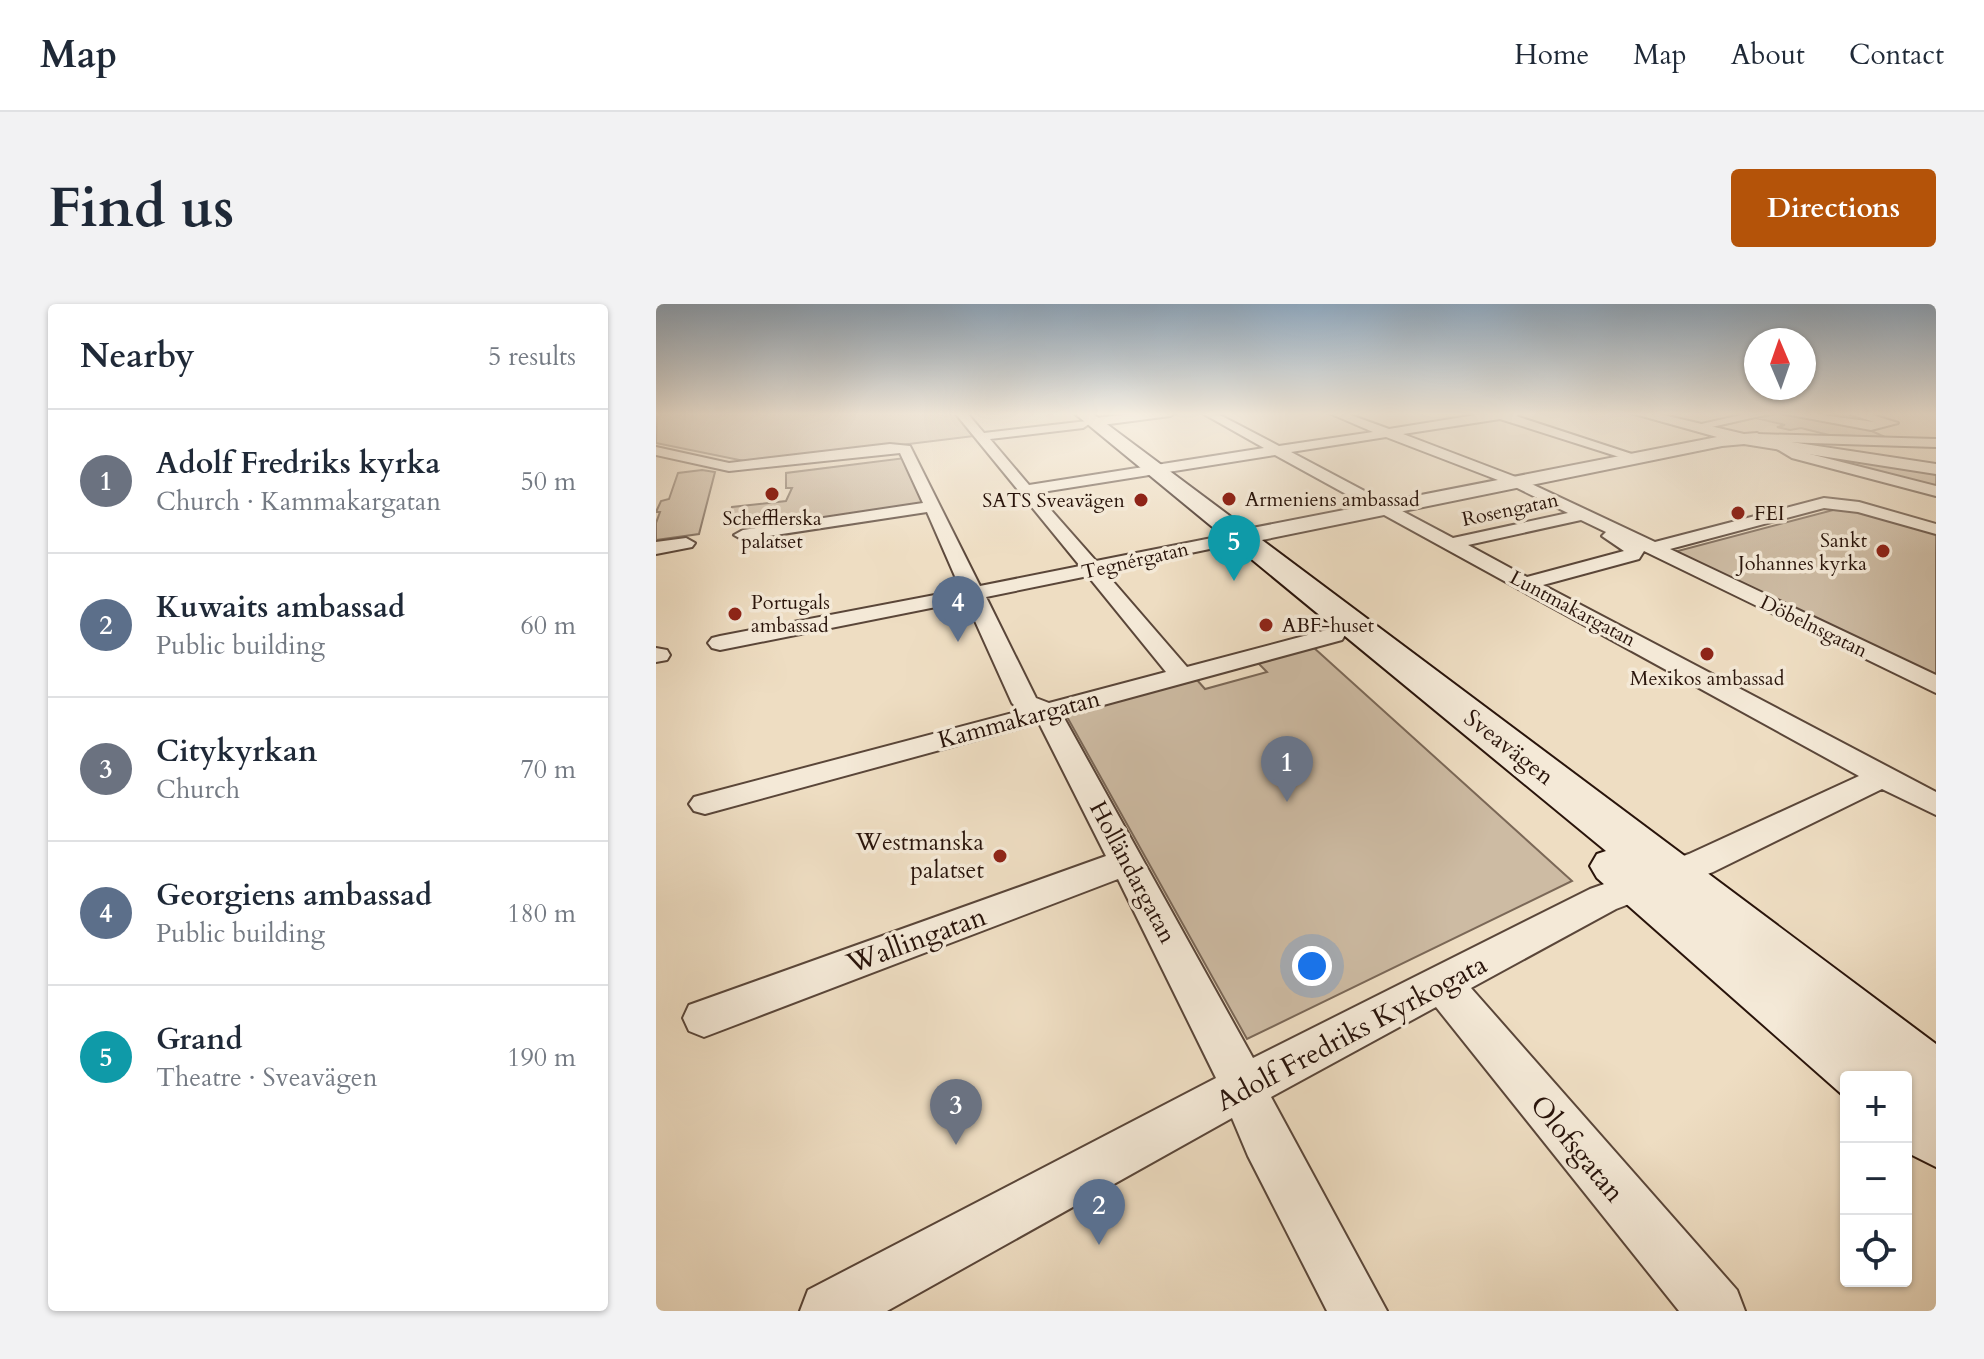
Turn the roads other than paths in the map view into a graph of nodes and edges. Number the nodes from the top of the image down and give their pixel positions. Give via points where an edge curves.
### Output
1 (704, 460) edge
2 (789, 460) edge
3 (908, 460) edge
4 (1000, 460) edge
5 (1134, 460) edge
6 (1212, 460) edge
7 (1294, 460) edge
8 (1458, 460) edge
9 (1627, 460) edge
10 (1815, 460) edge
11 (1887, 460) edge
12 (709, 461) junction
13 (1936, 468) edge
14 (668, 470) dead end
15 (1147, 470) junction
16 (1516, 482) junction
17 (1025, 490) junction
18 (1936, 491) edge
19 (930, 507) junction
20 (1386, 507) junction
21 (1569, 511) junction
22 (1936, 529) edge
23 (743, 535) dead end
24 (1233, 539) junction
25 (686, 543) dead end
26 (1454, 543) junction
27 (656, 548) edge
28 (1644, 549) junction
29 (1092, 569) junction
30 (1526, 583) junction
31 (972, 594) junction
32 (1334, 635) junction
33 (720, 643) dead end
34 (1182, 676) junction
35 (1936, 685) edge
36 (1047, 712) junction
37 (1884, 776) junction
38 (705, 804) dead end
39 (1936, 805) edge
40 (1128, 862) junction
41 (1654, 880) junction
42 (1442, 983) junction
43 (704, 1018) dead end
44 (1861, 1071) edge
45 (1936, 1082) edge
46 (1243, 1088) junction
47 (1912, 1114) edge
48 (1936, 1133) edge
49 (829, 1311) edge
50 (1358, 1311) edge
51 (1716, 1311) edge

1 - 12 street
2 - 12 street, Holländargatan via 729,467
3 - 19 street, Holländargatan
4 - 17 street
5 - 15 main road, Sveavägen
6 - 15 street
7 - 20 street, Luntmakargatan
8 - 16 street, Döbelnsgatan
9 - 16 street, Tegnérgatan
10 - 18 street
11 - 13 street
12 - 14 street
15 - 17 street
15 - 24 main road, Sveavägen
16 - 20 street, Tegnérgatan
16 - 21 street, Döbelnsgatan
17 - 29 street
19 - 23 street
19 - 31 street, Holländargatan
20 - 24 street, Tegnérgatan
20 - 26 street, Luntmakargatan
21 - 26 street, Rosengatan
21 - 28 street, Döbelnsgatan
22 - 28 street via 1859,507 1824,503
24 - 29 street, Tegnérgatan
24 - 32 main road, Sveavägen
24 - 41 main road, Sveavägen
25 - 27 street
26 - 30 street, Luntmakargatan
28 - 30 street
28 - 35 street, Döbelnsgatan
29 - 31 street, Tegnérgatan
29 - 34 street
30 - 37 street, Luntmakargatan
31 - 33 street, Tegnérgatan
31 - 36 street, Holländargatan via 1025,703
32 - 34 street, Kammakargatan
32 - 41 main road, Sveavägen
34 - 36 street, Kammakargatan
36 - 38 street, Kammakargatan
36 - 40 street, Holländargatan
37 - 39 street, Luntmakargatan
37 - 41 street, Adolf Fredriks Kyrkogata
40 - 43 street, Wallingatan
40 - 46 street, Holländargatan
41 - 42 street, Adolf Fredriks Kyrkogata via 1603,899
41 - 44 main road, Sveavägen
41 - 45 main road, Sveavägen
42 - 46 street, Adolf Fredriks Kyrkogata
42 - 51 street, Olofsgatan
46 - 49 street, Adolf Fredriks Kyrkogata
46 - 50 street, Holländargatan
47 - 48 main road

